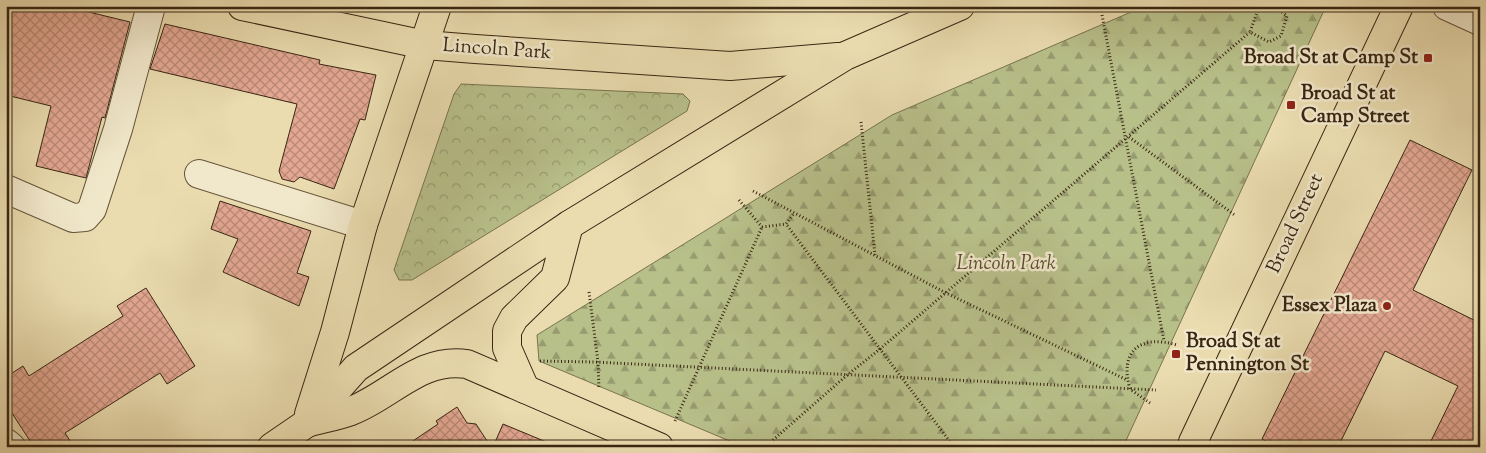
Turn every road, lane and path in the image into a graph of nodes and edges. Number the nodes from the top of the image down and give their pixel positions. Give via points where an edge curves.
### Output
1 (151, 6) edge
2 (242, 6) edge
3 (437, 6) edge
4 (960, 6) edge
5 (1263, 6) edge
6 (1274, 6) edge
7 (1399, 6) edge
8 (1447, 6) edge
9 (1280, 8) edge
10 (1102, 15) dead end
11 (1480, 21) edge
12 (1250, 32) junction
13 (425, 45) junction
14 (845, 56) junction
15 (861, 122) dead end
16 (1128, 138) junction
17 (199, 174) dead end
18 (6, 189) edge
19 (753, 191) dead end
20 (739, 200) dead end
21 (794, 213) junction
22 (1236, 216) dead end
23 (786, 224) junction
24 (363, 225) junction
25 (569, 226) junction
26 (762, 227) junction
27 (875, 256) junction
28 (589, 292) dead end
29 (946, 293) junction
30 (1164, 341) junction
31 (1177, 345) dead end
32 (880, 349) junction
33 (530, 361) dead end
34 (598, 362) junction
35 (700, 368) junction
36 (846, 376) junction
37 (903, 379) junction
38 (1127, 380) junction
39 (525, 389) junction
40 (599, 389) dead end
41 (1130, 389) junction
42 (1156, 390) dead end
43 (1150, 402) dead end
44 (675, 420) dead end
45 (306, 423) junction
46 (6, 443) edge
47 (647, 444) edge
48 (1193, 446) edge
49 (11, 447) edge
50 (272, 447) edge
51 (766, 447) edge
52 (954, 447) edge

1 - 18 street via 92,210 85,217 73,218
2 - 13 main road
3 - 13 main road
4 - 14 main road, Lincoln Park
5 - 12 path via 1257,12
6 - 9 path
7 - 48 main road, Broad Street
8 - 11 street
9 - 12 path via 1287,16 1281,36 1269,42
10 - 16 path
12 - 16 path
13 - 14 main road, Lincoln Park via 730,66
13 - 24 main road, Lincoln Park
14 - 25 main road, Lincoln Park
15 - 27 path
16 - 22 path
16 - 29 path
16 - 30 path
17 - 24 street
19 - 21 path
20 - 26 path
21 - 23 path
21 - 27 path
23 - 26 path
23 - 32 path
24 - 45 main road, Lincoln Park via 336,332
25 - 39 main road via 555,278 514,318 507,331 507,348
25 - 45 main road, Lincoln Park via 356,368
26 - 35 path
27 - 29 path
28 - 34 path
29 - 32 path
29 - 38 path
30 - 31 path
30 - 38 path via 1141,344 1127,359
32 - 36 path
32 - 37 path
33 - 34 path
34 - 35 path
34 - 40 path
35 - 36 path
35 - 44 path
36 - 37 path
36 - 51 path
37 - 41 path
37 - 52 path
38 - 41 path
39 - 45 main road via 467,364 441,363 352,410
39 - 47 main road
41 - 42 path
41 - 43 path
45 - 50 main road
46 - 49 street

